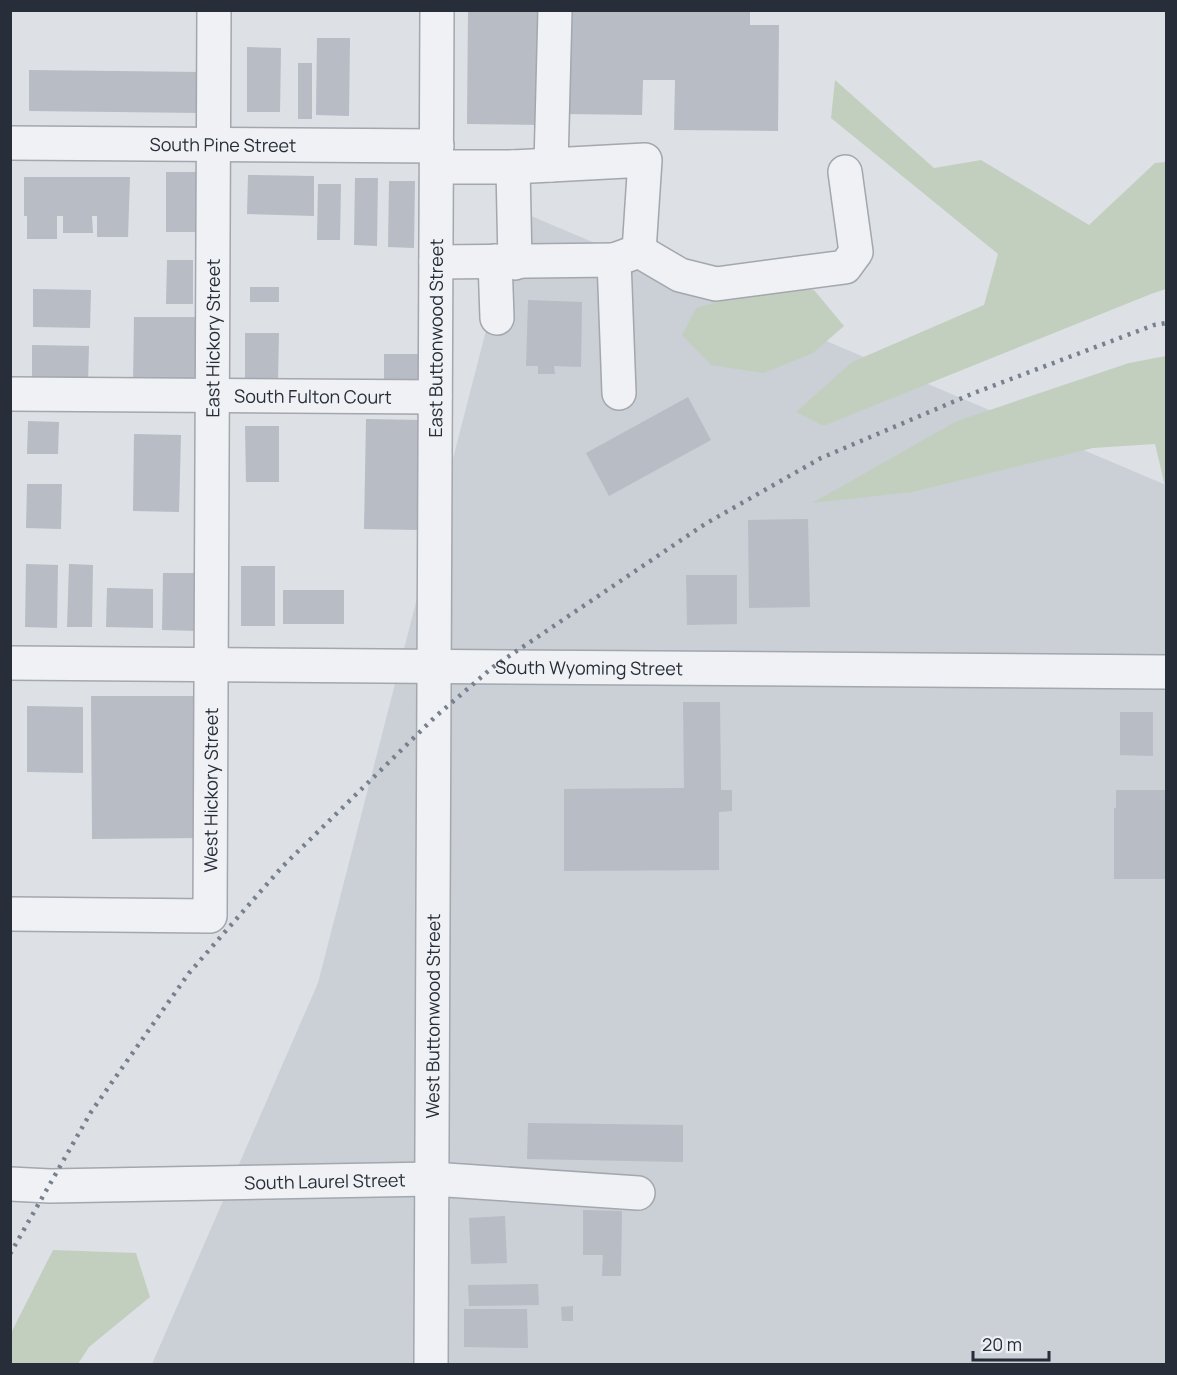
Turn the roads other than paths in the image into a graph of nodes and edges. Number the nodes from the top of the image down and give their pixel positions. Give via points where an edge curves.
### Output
1 (214, 10) edge
2 (437, 10) edge
3 (555, 10) edge
4 (10, 143) edge
5 (213, 144) junction
6 (437, 156) junction
7 (550, 165) junction
8 (513, 167) junction
9 (845, 172) dead end
10 (627, 256) junction
11 (436, 262) junction
12 (505, 262) junction
13 (496, 318) dead end
14 (619, 393) dead end
15 (10, 394) edge
16 (212, 396) junction
17 (435, 397) junction
18 (10, 663) edge
19 (211, 665) junction
20 (434, 666) junction
21 (1167, 672) edge
22 (10, 914) edge
23 (432, 1179) junction
24 (10, 1184) edge
25 (638, 1193) dead end
26 (431, 1365) edge

1 - 5 street, East Hickory Street
2 - 6 street, East Buttonwood Street
3 - 7 street
4 - 5 street, South Pine Street
5 - 6 street, South Pine Street
5 - 16 street, East Hickory Street
6 - 8 street, South Pine Street
6 - 11 street, East Buttonwood Street
7 - 8 street, South Pine Street
7 - 10 street, South Pine Street via 645,160
8 - 12 street
9 - 10 street via 856,252 845,267 716,284
10 - 12 street
10 - 14 street
11 - 12 street
11 - 17 street, East Buttonwood Street
12 - 13 street
15 - 16 street, South Fulton Court
16 - 17 street, South Fulton Court
16 - 19 street, East Hickory Street
17 - 20 street, East Buttonwood Street
18 - 19 street, South Wyoming Street
19 - 20 street, South Wyoming Street
19 - 22 street, West Hickory Street via 210,916
20 - 21 street, South Wyoming Street
20 - 23 street, West Buttonwood Street
23 - 24 street, South Laurel Street
23 - 25 street, South Laurel Street
23 - 26 street, West Buttonwood Street

